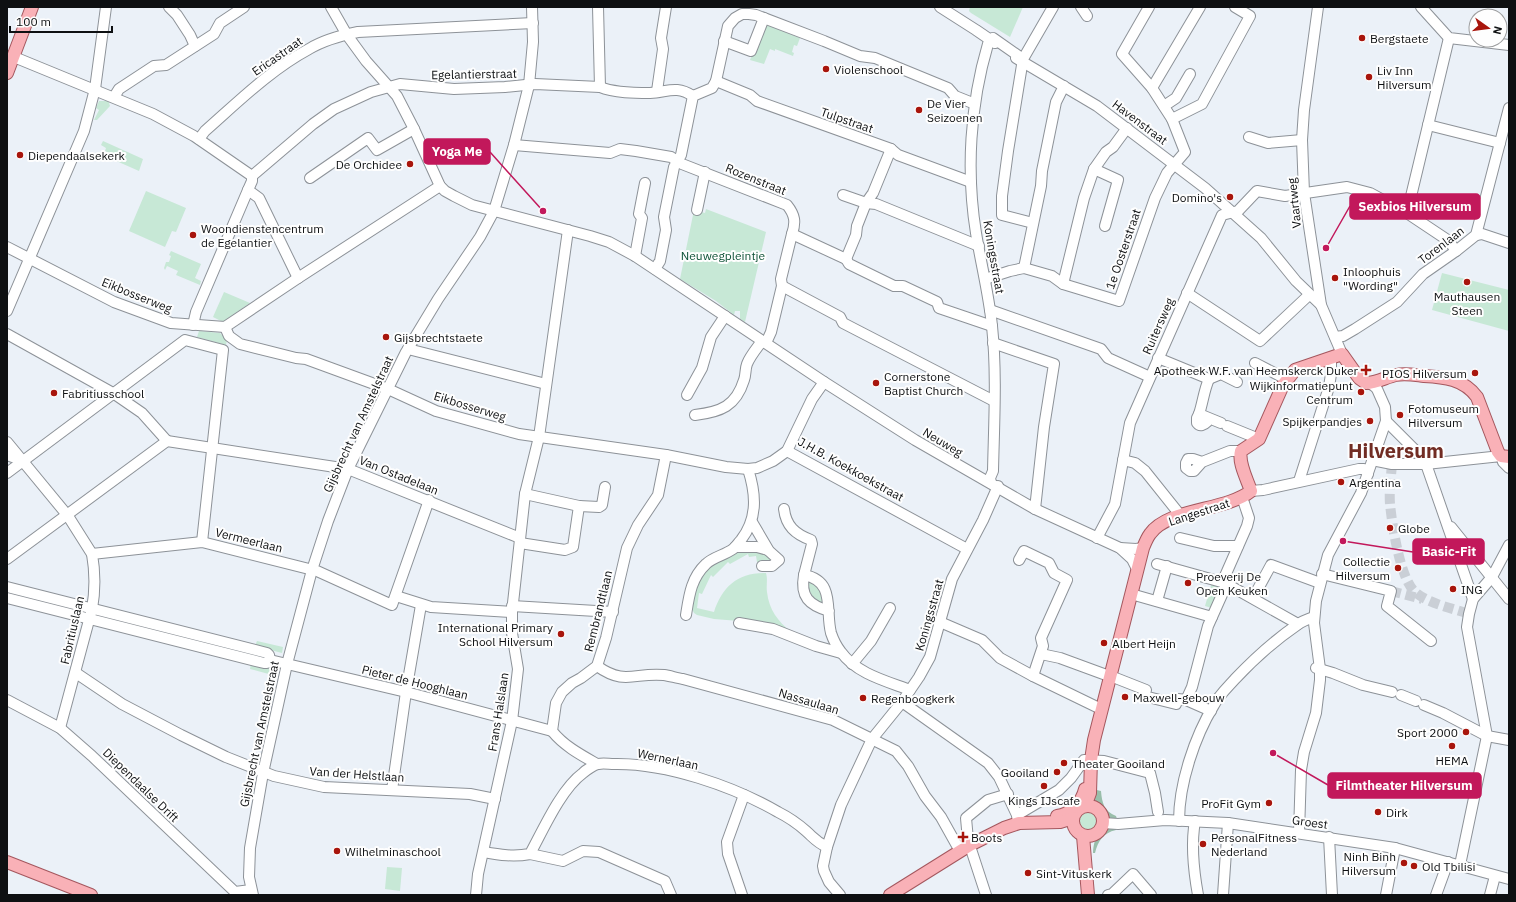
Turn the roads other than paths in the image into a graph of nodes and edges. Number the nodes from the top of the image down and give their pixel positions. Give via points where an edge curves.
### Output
1 (32, 7) edge
2 (106, 7) edge
3 (169, 7) edge
4 (244, 7) edge
5 (331, 7) edge
6 (532, 7) edge
7 (598, 7) edge
8 (666, 7) edge
9 (940, 7) edge
10 (1053, 7) edge
11 (1081, 7) edge
12 (1149, 7) edge
13 (1200, 7) edge
14 (1235, 7) edge
15 (1318, 7) edge
16 (1421, 7) edge
17 (1087, 16) dead end
18 (764, 18) junction
19 (533, 23) junction
20 (347, 35) junction
21 (1449, 38) junction
22 (992, 39) junction
23 (724, 41) junction
24 (1509, 45) edge
25 (195, 46) junction
26 (14, 57) junction
27 (1023, 61) junction
28 (7, 73) edge
29 (1190, 74) dead end
30 (716, 81) junction
31 (529, 85) junction
32 (1064, 86) junction
33 (388, 88) junction
34 (600, 88) junction
35 (1152, 88) junction
36 (95, 89) junction
37 (657, 92) junction
38 (692, 96) junction
39 (114, 97) junction
40 (975, 104) junction
41 (1164, 106) junction
42 (1509, 108) edge
43 (1172, 119) junction
44 (1428, 124) junction
45 (1127, 128) junction
46 (414, 129) junction
47 (1249, 137) dead end
48 (199, 139) junction
49 (1302, 140) junction
50 (1500, 143) junction
51 (514, 145) junction
52 (891, 149) junction
53 (678, 161) junction
54 (1173, 164) junction
55 (1094, 170) junction
56 (705, 172) junction
57 (252, 176) junction
58 (310, 178) dead end
59 (645, 182) dead end
60 (970, 182) junction
61 (440, 186) junction
62 (248, 190) junction
63 (1304, 193) junction
64 (843, 195) dead end
65 (866, 203) junction
66 (697, 210) dead end
67 (494, 211) junction
68 (1235, 212) junction
69 (1407, 213) junction
70 (1033, 223) junction
71 (1105, 226) dead end
72 (568, 230) junction
73 (792, 234) junction
74 (1476, 235) junction
75 (1508, 242) edge
76 (979, 246) junction
77 (7, 247) edge
78 (1456, 251) junction
79 (635, 256) junction
80 (30, 258) junction
81 (846, 260) junction
82 (1024, 268) junction
83 (655, 269) junction
84 (298, 278) junction
85 (985, 279) junction
86 (1063, 284) junction
87 (1317, 284) junction
88 (782, 286) junction
89 (1301, 286) junction
90 (1187, 293) junction
91 (1308, 296) junction
92 (1320, 305) junction
93 (990, 310) junction
94 (7, 311) edge
95 (724, 316) junction
96 (193, 325) junction
97 (992, 326) junction
98 (225, 327) junction
99 (7, 334) edge
100 (1336, 337) junction
101 (764, 342) junction
102 (994, 344) junction
103 (408, 349) junction
104 (1342, 354) junction
105 (1158, 358) junction
106 (1331, 358) junction
107 (1255, 363) dead end
108 (1150, 377) junction
109 (1209, 379) junction
110 (1286, 379) junction
111 (824, 382) junction
112 (1238, 382) dead end
113 (1369, 383) junction
114 (546, 384) junction
115 (388, 389) junction
116 (113, 393) junction
117 (687, 395) dead end
118 (994, 401) junction
119 (695, 415) dead end
120 (1386, 421) junction
121 (539, 437) junction
122 (1259, 439) junction
123 (167, 441) junction
124 (7, 442) edge
125 (213, 448) junction
126 (787, 451) junction
127 (1241, 451) junction
128 (7, 455) edge
129 (666, 455) junction
130 (1505, 457) edge
131 (1123, 460) junction
132 (24, 461) junction
133 (1376, 461) junction
134 (1202, 462) dead end
135 (1426, 464) junction
136 (1509, 468) edge
137 (348, 469) junction
138 (748, 469) junction
139 (7, 473) edge
140 (1370, 475) junction
141 (1299, 481) junction
142 (994, 484) junction
143 (605, 487) dead end
144 (525, 494) junction
145 (1246, 494) junction
146 (429, 500) junction
147 (579, 506) junction
148 (1036, 508) junction
149 (784, 509) dead end
150 (68, 516) junction
151 (1181, 516) junction
152 (752, 522) junction
153 (1446, 522) junction
154 (1097, 538) junction
155 (1180, 538) dead end
156 (520, 540) junction
157 (202, 542) junction
158 (1509, 545) edge
159 (1238, 546) junction
160 (735, 547) junction
161 (1120, 548) junction
162 (1143, 548) junction
163 (967, 549) junction
164 (768, 550) junction
165 (92, 554) junction
166 (7, 559) edge
167 (1018, 560) dead end
168 (762, 566) dead end
169 (1137, 569) junction
170 (312, 570) junction
171 (804, 575) junction
172 (1492, 577) junction
173 (1321, 578) junction
174 (1225, 583) junction
175 (7, 587) edge
176 (1133, 595) junction
177 (7, 598) edge
178 (1253, 598) junction
179 (1473, 599) junction
180 (1509, 599) edge
181 (394, 600) junction
182 (1157, 601) junction
183 (421, 605) junction
184 (890, 608) dead end
185 (512, 609) junction
186 (829, 611) junction
187 (613, 612) junction
188 (90, 614) junction
189 (686, 614) dead end
190 (1212, 617) junction
191 (1314, 617) junction
192 (940, 622) junction
193 (738, 623) dead end
194 (1298, 624) junction
195 (1431, 641) dead end
196 (841, 652) junction
197 (1041, 654) junction
198 (287, 664) junction
199 (852, 664) junction
200 (597, 666) junction
201 (1318, 669) junction
202 (76, 673) junction
203 (1033, 676) junction
204 (1111, 676) junction
205 (910, 690) junction
206 (406, 692) junction
207 (7, 700) edge
208 (1186, 700) junction
209 (902, 702) junction
210 (1101, 709) junction
211 (1211, 711) junction
212 (512, 721) junction
213 (60, 728) junction
214 (552, 731) junction
215 (1487, 736) junction
216 (872, 739) junction
217 (1509, 740) edge
218 (1091, 760) junction
219 (597, 764) junction
220 (263, 773) junction
221 (392, 790) junction
222 (1006, 791) junction
223 (744, 795) junction
224 (494, 799) junction
225 (1085, 806) junction
226 (1158, 812) dead end
227 (1073, 818) junction
228 (1018, 819) junction
229 (1179, 821) junction
230 (1195, 821) junction
231 (1104, 823) junction
232 (1228, 823) junction
233 (1302, 834) junction
234 (1088, 836) junction
235 (1329, 838) junction
236 (827, 847) junction
237 (965, 848) junction
238 (1395, 848) junction
239 (484, 852) junction
240 (530, 854) junction
241 (7, 862) edge
242 (1448, 862) junction
243 (1460, 865) junction
244 (1495, 876) junction
245 (1509, 879) edge
246 (252, 893) edge
247 (1149, 894) edge
248 (91, 895) edge
249 (476, 895) edge
250 (671, 895) edge
251 (742, 895) edge
252 (840, 895) edge
253 (890, 895) edge
254 (986, 895) edge
255 (1088, 895) edge
256 (1091, 895) edge
257 (1111, 895) edge
258 (1198, 895) edge
259 (1223, 895) edge
260 (1332, 895) edge
261 (1386, 895) edge
262 (1436, 895) edge
263 (1490, 895) edge

1 - 26 main road
2 - 36 street
3 - 25 street via 186,28
4 - 25 street via 220,22 214,34
5 - 20 street
6 - 19 street, Gijsbrecht van Amstelstraat
7 - 34 street
8 - 37 street
9 - 22 street, Havenstraat
10 - 27 street
11 - 17 street
12 - 35 street via 1122,54
13 - 35 street
14 - 43 street via 1250,16 1202,104
15 - 49 street, Vaartweg
16 - 21 street
18 - 23 street via 742,14 735,18 728,26
18 - 23 street via 751,51
18 - 40 street via 860,56 875,58 948,88 955,96
19 - 20 street, Ericastraat via 358,32
19 - 31 street, Gijsbrecht van Amstelstraat via 533,55
20 - 33 street
20 - 48 street, Ericastraat via 310,48 272,72
21 - 24 street
21 - 44 street
22 - 27 street, Havenstraat
22 - 40 street, Koningsstraat via 986,51
23 - 30 street
25 - 39 street via 166,65 154,66 119,89
26 - 28 main road
26 - 36 street
27 - 32 street, Havenstraat
27 - 70 street via 1008,151 1002,215
29 - 41 street via 1176,98
30 - 38 street via 712,88
30 - 52 street, Tulpstraat via 750,95 757,101
31 - 33 street, Egelantierstraat via 479,89 400,84
31 - 34 street, Egelantierstraat
31 - 51 street, Gijsbrecht van Amstelstraat
32 - 45 street, Havenstraat
32 - 70 street via 1056,102
33 - 46 street via 396,96
33 - 57 street, Egelantierstraat via 371,92 334,109
34 - 37 street, Egelantierstraat via 608,91
35 - 41 street
36 - 39 street
36 - 80 street via 84,131
37 - 38 street, Egelantierstraat via 684,90
38 - 53 street
39 - 48 street via 153,114
40 - 60 street, Koningsstraat
41 - 43 street
42 - 50 street, Torenlaan
43 - 54 street via 1185,152
44 - 50 street
44 - 69 street
45 - 54 street, Havenstraat
45 - 55 street
46 - 58 street via 377,150 368,138
46 - 61 street
47 - 49 street via 1268,143
48 - 57 street
49 - 63 street, Vaartweg
50 - 74 street, Torenlaan
51 - 53 street, Rozenstraat via 610,153 620,149 671,157
51 - 67 street, Gijsbrecht van Amstelstraat
52 - 60 street, Tulpstraat via 898,155
52 - 65 street via 873,193
53 - 56 street, Rozenstraat
53 - 83 street via 674,167 664,217 666,230 660,261
54 - 68 street, Havenstraat
54 - 86 street, 1e Oosterstraat via 1147,217 1119,301
55 - 71 street via 1118,180
55 - 86 street via 1084,198
56 - 66 street
56 - 73 street, Rozenstraat via 787,205 794,217
57 - 62 street
59 - 79 street
60 - 76 street, Koningsstraat
61 - 67 street, Neuweg via 463,201
61 - 84 street
62 - 84 street via 259,198
62 - 96 street via 196,312
63 - 68 street via 1285,196 1257,191
63 - 69 street via 1347,188 1370,193
63 - 87 street, Vaartweg
64 - 65 street
65 - 76 street via 876,204
65 - 81 street
67 - 72 street, Neuweg
67 - 103 street, Gijsbrecht van Amstelstraat
68 - 89 street, Havenstraat via 1261,238
68 - 90 street, Ruitersweg via 1222,215
69 - 78 street via 1449,241
70 - 82 street
72 - 79 street, Neuweg via 609,242
72 - 114 street, Frans Halslaan
73 - 81 street
73 - 88 street, Rozenstraat via 780,279
74 - 75 street via 1482,234
74 - 78 street, Torenlaan
76 - 85 street, Koningsstraat
77 - 80 street, Eikbosserweg
78 - 100 street, Torenlaan via 1423,274 1397,302 1343,336
79 - 83 street, Neuweg
80 - 94 street
80 - 96 street, Eikbosserweg via 114,302 171,323
81 - 97 street via 849,264 894,286 903,286 938,302 939,308
82 - 85 street, 1e Oosterstraat
82 - 86 street, 1e Oosterstraat via 1052,276
83 - 95 street, Neuweg
84 - 98 street
85 - 93 street, Koningsstraat
87 - 89 street
87 - 92 street, Vaartweg
88 - 101 street, Rozenstraat via 771,332
88 - 118 street via 840,317 843,323
89 - 91 street, Havenstraat
90 - 91 street via 1260,341
90 - 105 street, Ruitersweg
91 - 92 street, Havenstraat
92 - 100 street, Vaartweg
93 - 97 street, Koningsstraat
93 - 108 street via 1101,349 1108,358
95 - 101 street, Neuweg
95 - 117 street via 711,337 702,368
96 - 98 street, Eikbosserweg
97 - 102 street, Koningsstraat
98 - 115 street, Eikbosserweg via 229,336 240,344 306,359
99 - 116 street
100 - 104 street, Vaartweg
101 - 111 street, Neuweg
101 - 119 street via 747,363 745,378 738,396 727,407 712,413
102 - 118 street, Koningsstraat
102 - 148 street via 1054,364 1044,426
103 - 114 street
103 - 115 street, Gijsbrecht van Amstelstraat
104 - 106 main road
104 - 113 main road via 1359,378
105 - 108 street, Ruitersweg
105 - 109 street
106 - 110 main road via 1298,368
106 - 141 street via 1329,387
107 - 110 street
108 - 131 street, Ruitersweg via 1130,423
109 - 112 street via 1220,374
109 - 122 street via 1204,390 1203,416
110 - 122 main road
111 - 126 street, J.H.B. Koekkoekstraat via 812,399
111 - 142 street, Neuweg via 956,465
113 - 120 street via 1380,395 1386,412
113 - 130 main road via 1404,374 1459,382 1473,392 1498,452
114 - 121 street, Frans Halslaan
115 - 121 street, Eikbosserweg via 436,411
115 - 137 street, Gijsbrecht van Amstelstraat
116 - 123 street via 142,413
116 - 125 street via 185,340 223,350
116 - 132 street
118 - 142 street, Koningsstraat via 993,471 990,478
120 - 133 street
120 - 135 street
121 - 129 street, Eikbosserweg
121 - 144 street, Frans Halslaan
122 - 127 main road
123 - 125 street, Van Ostadelaan
123 - 150 street
124 - 132 street, Fabritiuslaan
125 - 137 street, Van Ostadelaan
125 - 157 street
126 - 138 street, Eikbosserweg via 773,461
126 - 163 street, J.H.B. Koekkoekstraat
127 - 134 street via 1230,451
127 - 145 main road
128 - 132 street
129 - 138 street, Eikbosserweg
129 - 187 street, Rembrandtlaan via 658,495 638,525 627,548
130 - 135 street
130 - 136 street via 1503,462
131 - 151 street via 1135,463 1144,471
131 - 154 street, Ruitersweg via 1115,504
132 - 139 street
132 - 150 street, Fabritiuslaan
133 - 135 street via 1392,464
133 - 140 street
135 - 153 street
137 - 146 street, Van Ostadelaan
137 - 170 street, Gijsbrecht van Amstelstraat
138 - 152 street via 753,494
140 - 141 street, Langestraat via 1364,469 1359,469
140 - 173 street via 1328,555
141 - 145 street, Langestraat
142 - 148 street, Neuweg
142 - 163 street, Koningsstraat via 983,520
143 - 147 street via 602,505
144 - 147 street
144 - 156 street, Frans Halslaan
145 - 151 main road, Langestraat
145 - 159 street via 1249,518
146 - 156 street, Van Ostadelaan
146 - 181 street
147 - 156 street, Van Ostadelaan via 573,547 564,550
148 - 154 street, Neuweg
149 - 171 street via 785,518 791,529 811,540
150 - 165 street, Fabritiuslaan
150 - 166 street
151 - 162 main road, Langestraat via 1150,533
152 - 160 street
152 - 164 street
153 - 172 street
153 - 179 street
154 - 161 street, Neuweg
155 - 159 street via 1214,546
156 - 185 street, Frans Halslaan
157 - 165 street, Vermeerlaan
157 - 170 street, Vermeerlaan
158 - 172 street
159 - 174 street via 1225,576
160 - 164 street
160 - 189 street via 707,562 697,574 690,589
161 - 162 street, Neuweg
161 - 169 street, Neuweg via 1132,559
162 - 169 main road, Langestraat
163 - 192 street, Koningsstraat via 952,579
164 - 168 street via 779,560 772,566
165 - 188 street, Fabritiuslaan via 94,598
167 - 197 street via 1024,550 1049,563 1054,573 1067,580 1042,638
169 - 176 main road, Langestraat
170 - 181 street, Vermeerlaan
170 - 198 street, Gijsbrecht van Amstelstraat
171 - 186 street via 820,580 826,589
171 - 186 street via 804,594 809,602 817,608
172 - 179 street
172 - 180 street
173 - 178 street via 1271,565
173 - 191 street
173 - 195 street via 1391,591 1387,606
174 - 178 street
174 - 182 street via 1162,565
174 - 190 street
175 - 188 street, Pieter de Hooghlaan
176 - 182 street
176 - 204 main road, Langestraat
177 - 188 street, Pieter de Hooghlaan
178 - 194 street
179 - 215 street via 1468,627
181 - 183 street, Vermeerlaan
182 - 190 street
183 - 185 street, Vermeerlaan
183 - 206 street
184 - 199 street via 871,641
185 - 187 street, Vermeerlaan
185 - 212 street, Frans Halslaan via 512,633 518,669
186 - 196 street via 831,633
187 - 200 street, Rembrandtlaan
188 - 198 street, Pieter de Hooghlaan via 264,663 270,660
188 - 202 street, Fabritiuslaan
190 - 208 street
191 - 194 street
191 - 201 street
192 - 203 street via 982,640 1000,658
192 - 205 street, Koningsstraat via 930,657
193 - 196 street via 772,629 816,646
194 - 211 street via 1246,668 1221,694
196 - 199 street
197 - 203 street
197 - 204 street
198 - 206 street, Pieter de Hooghlaan
198 - 220 street, Gijsbrecht van Amstelstraat
199 - 205 street via 862,671
200 - 214 street, Rembrandtlaan via 562,692 556,702
200 - 216 street, Nassaulaan via 606,673 618,677 663,675 683,679 833,720
201 - 215 street via 1420,703
201 - 233 street via 1316,713 1300,770
202 - 213 street, Fabritiuslaan
202 - 220 street, Van der Helstlaan via 122,704
203 - 210 street
204 - 208 street via 1146,690 1144,696 1176,704 1178,699
204 - 210 main road, Langestraat
205 - 209 street, Koningsstraat
206 - 212 street, Pieter de Hooghlaan
206 - 221 street
207 - 213 street, Diependaalse Drift
208 - 211 street
209 - 216 street, Koningsstraat
209 - 222 street via 985,761 999,777
210 - 218 main road, Langestraat
211 - 229 street via 1190,761 1180,800
212 - 214 street, Pieter de Hooghlaan
212 - 224 street, Frans Halslaan
213 - 246 street, Diependaalse Drift via 235,892
214 - 219 street via 574,751
215 - 217 street
215 - 243 street
216 - 236 street, Koningsstraat via 841,805
216 - 237 street, Nassaulaan via 896,752 908,766 925,796
218 - 225 main road, Langestraat via 1090,788
218 - 226 street via 1150,773
218 - 228 street via 1084,760 1059,790
218 - 228 main road via 1082,798 1068,813
219 - 223 street, Wernerlaan via 644,765 672,771
219 - 240 street via 571,784
220 - 221 street, Van der Helstlaan via 324,786
220 - 246 street, Gijsbrecht van Amstelstraat via 250,848 249,877
221 - 224 street, Van der Helstlaan via 470,794
222 - 228 street
222 - 237 street via 988,800 966,818
223 - 236 street, Wernerlaan via 792,820 817,843
223 - 251 street via 727,842 728,854
224 - 239 street, Frans Halslaan
225 - 227 main road via 1077,810
225 - 231 main road via 1099,810
227 - 228 main road via 1062,822
227 - 234 main road via 1075,829
228 - 237 main road
229 - 230 street, Groest
229 - 231 street, Groest
230 - 232 street, Groest
230 - 258 street via 1194,873
231 - 234 main road via 1100,830
232 - 233 street, Groest
232 - 259 street
233 - 235 street, Groest
234 - 255 main road
234 - 256 main road via 1091,845
235 - 238 street, Groest
235 - 260 street
236 - 252 street, Koningsstraat via 824,871
237 - 253 main road
237 - 254 street
238 - 242 street, Groest
238 - 261 street
239 - 240 street via 504,856
239 - 249 street, Frans Halslaan
240 - 250 street via 563,861 583,850 599,852 665,881
241 - 248 main road
242 - 243 street, Groest
242 - 262 street
243 - 244 street, Groest
244 - 245 street, Groest
244 - 263 street
247 - 257 street via 1134,874

